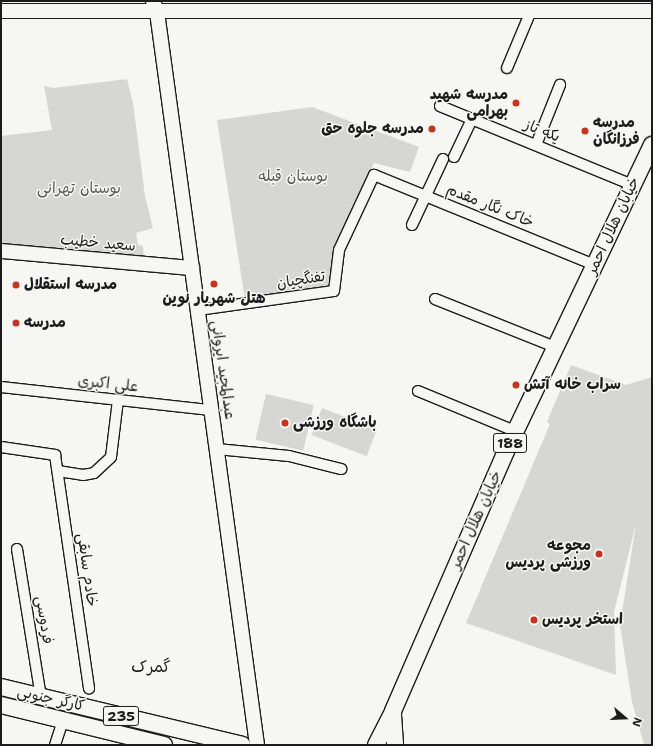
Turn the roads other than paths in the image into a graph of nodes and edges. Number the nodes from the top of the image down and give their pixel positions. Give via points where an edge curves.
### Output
1 (380, 6) edge
2 (155, 7) edge
3 (1, 11) edge
4 (531, 11) junction
5 (652, 11) edge
6 (507, 68) dead end
7 (560, 85) dead end
8 (440, 106) dead end
9 (472, 119) junction
10 (536, 145) junction
11 (652, 145) edge
12 (454, 157) dead end
13 (443, 159) dead end
14 (374, 175) joint
15 (633, 185) junction
16 (426, 196) junction
17 (412, 225) dead end
18 (1, 251) edge
19 (594, 266) junction
20 (192, 268) junction
21 (435, 299) dead end
22 (198, 310) junction
23 (555, 347) junction
24 (1, 387) edge
25 (418, 391) dead end
26 (118, 400) junction
27 (211, 410) junction
28 (515, 431) junction
29 (1, 447) edge
30 (216, 449) junction
31 (341, 469) dead end
32 (58, 471) junction
33 (17, 549) dead end
34 (1, 687) edge
35 (90, 689) dead end
36 (41, 697) junction
37 (1, 705) edge
38 (393, 711) junction
39 (63, 720) junction
40 (142, 742) edge
41 (55, 745) edge
42 (164, 745) edge
43 (242, 745) edge
44 (257, 745) edge
45 (376, 745) edge
46 (395, 745) edge

1 - 2 street
1 - 4 street
2 - 3 street
2 - 20 street, عبدالمجید ایروانی
4 - 5 street
4 - 6 street
7 - 10 street
8 - 9 street, یکه تاز
9 - 10 street, یکه تاز
9 - 12 street
10 - 15 street, یکه تاز
11 - 15 main road, خیابان هلال احمر / 188
13 - 16 street
14 - 16 street, خاک‌ نگار‌ مقدم
14 - 22 street, تفنگچیان via 339,250 334,291
15 - 19 main road, خیابان هلال احمر / 188
16 - 17 street
16 - 19 street, خاک‌ نگار‌ مقدم
18 - 20 street, سعید خطیب
19 - 23 main road, خیابان هلال احمر / 188
20 - 22 street, عبدالمجید ایروانی
21 - 23 street
22 - 27 street, عبدالمجید ایروانی
23 - 28 main road, خیابان هلال احمر / 188
24 - 26 street, علی اکبری
25 - 28 street
26 - 27 street, علی اکبری
26 - 32 street via 111,456 94,473 83,475
27 - 30 street, عبدالمجید ایروانی
28 - 38 main road, خیابان هلال احمر / 188
29 - 32 street, خادم سابقی via 55,455
30 - 31 street via 289,456
30 - 44 street, عبدالمجید ایروانی
32 - 35 street, خادم سابقی
33 - 36 street, فردوسی
34 - 36 main road, کارگر جنوبی / 235
36 - 43 main road, کارگر جنوبی / 235
37 - 39 main road, کارگر جنوبی / 235
38 - 45 main road, خیابان هلال احمر / 188
38 - 46 main road
39 - 40 main road, کارگر جنوبی / 235
39 - 41 street
40 - 42 main road, کارگر جنوبی / 235

